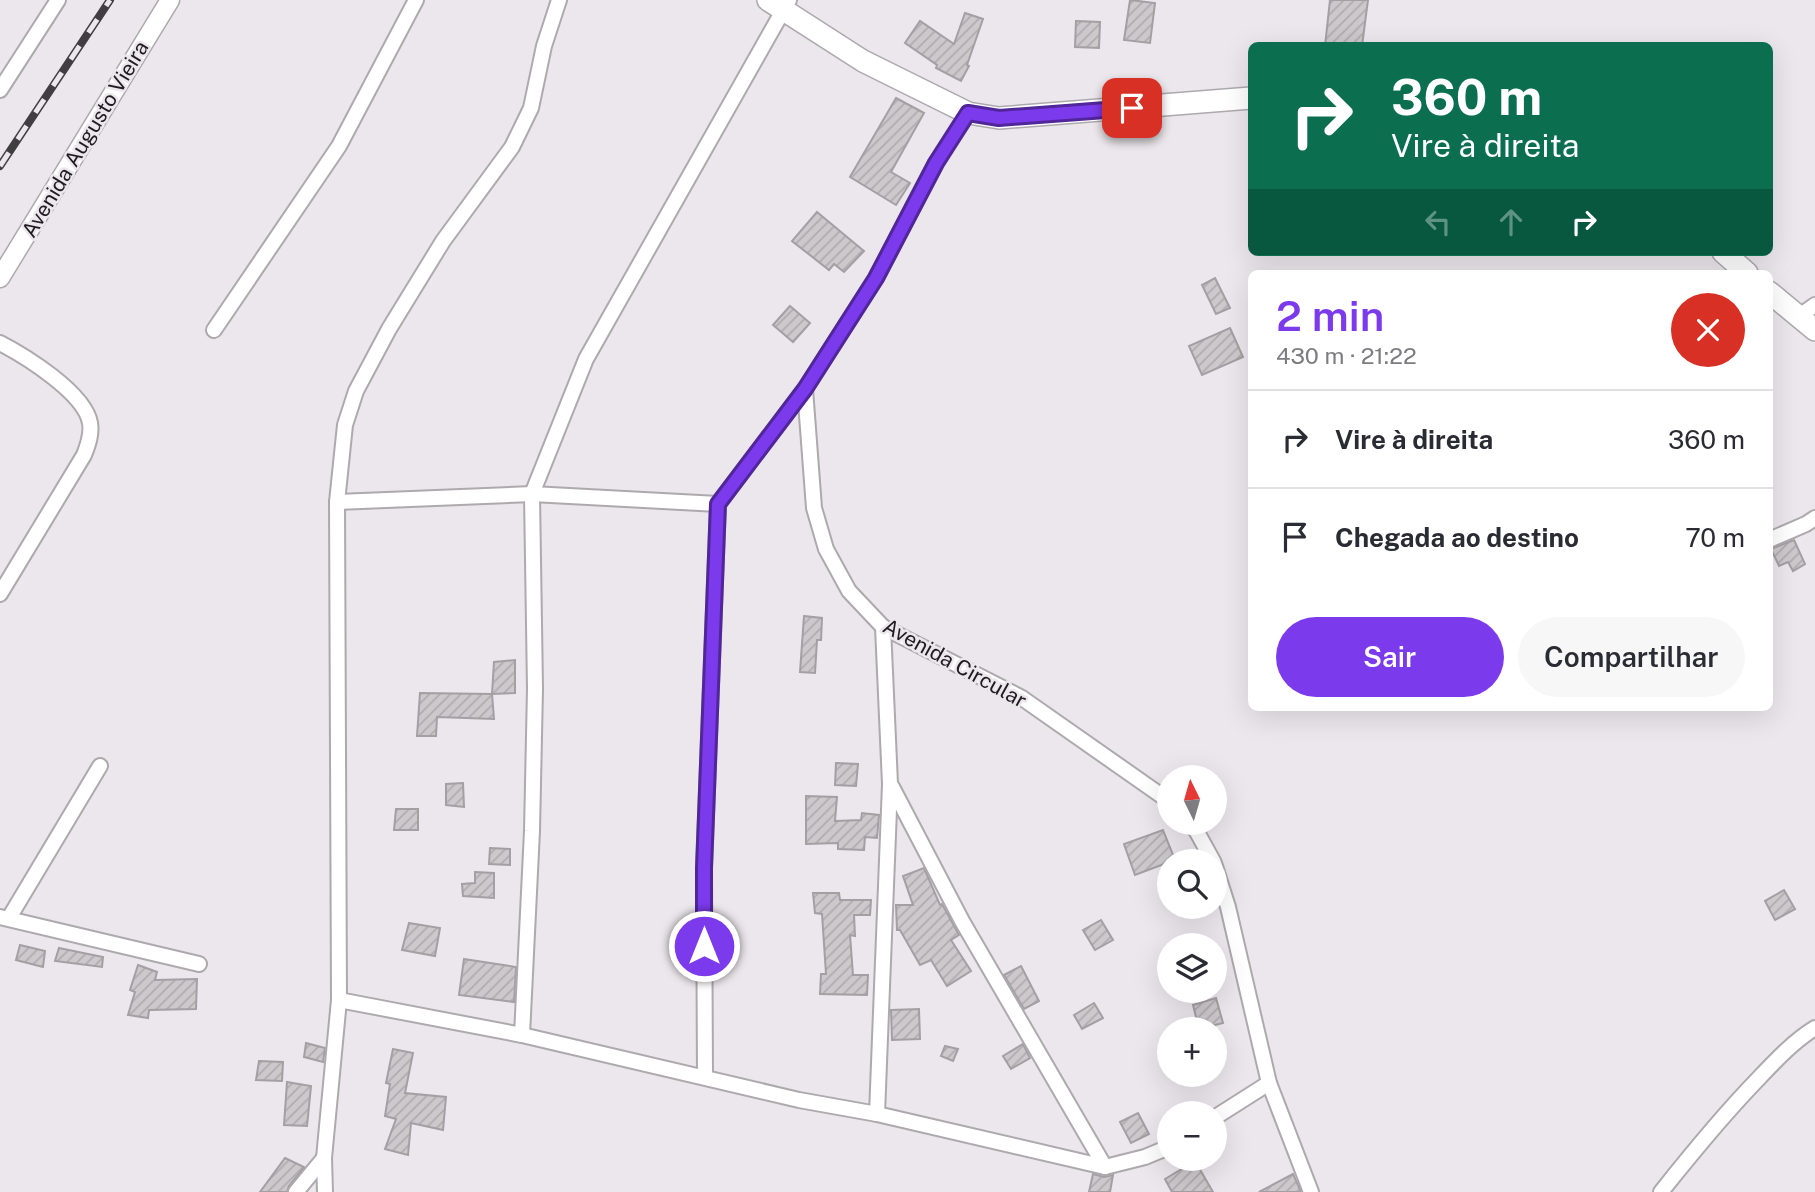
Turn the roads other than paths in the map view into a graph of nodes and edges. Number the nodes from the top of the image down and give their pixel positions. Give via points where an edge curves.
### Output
1 (58, 0) edge
2 (170, 0) edge
3 (415, 0) edge
4 (559, 0) edge
5 (780, 3) edge
6 (0, 90) edge
7 (1248, 98) edge
8 (968, 113) junction
9 (1728, 256) edge
10 (1744, 270) edge
11 (0, 278) edge
12 (1773, 295) edge
13 (1809, 318) edge
14 (214, 330) dead end
15 (0, 343) edge
16 (805, 389) junction
17 (532, 494) junction
18 (337, 502) junction
19 (718, 504) junction
20 (1815, 517) edge
21 (1773, 538) edge
22 (0, 594) edge
23 (883, 627) junction
24 (100, 766) dead end
25 (890, 784) junction
26 (1157, 793) edge
27 (1227, 904) edge
28 (4, 918) edge
29 (199, 964) dead end
30 (339, 1000) junction
31 (1815, 1028) edge
32 (522, 1035) junction
33 (705, 1076) junction
34 (1269, 1083) junction
35 (1227, 1110) edge
36 (877, 1114) junction
37 (1157, 1152) edge
38 (324, 1158) junction
39 (1105, 1167) junction
40 (296, 1192) edge
41 (324, 1192) edge
42 (1311, 1192) edge
43 (1661, 1192) edge

1 - 6 street
2 - 11 street, Avenida Augusto Vieira
3 - 14 street via 340,146
4 - 18 street via 531,108 512,147 443,241 356,391 345,425
5 - 8 main road via 863,61
5 - 17 street via 586,359
7 - 8 main road via 999,118
8 - 16 street via 936,163 876,278
9 - 10 main road
12 - 13 main road
15 - 22 street via 43,370 80,402 90,422 90,439
16 - 19 street
16 - 23 street, Avenida Circular via 814,508 826,549 849,591
17 - 18 street
17 - 19 street
17 - 32 street via 534,740
18 - 30 street
19 - 33 street via 704,868
20 - 21 street
23 - 25 street
23 - 26 street, Avenida Circular via 1022,698
24 - 28 street
25 - 36 street
25 - 39 street via 962,921
27 - 34 street
28 - 29 street
30 - 32 street
30 - 38 street
31 - 43 street via 1742,1095
32 - 33 street
33 - 36 street
34 - 35 street
34 - 42 street
36 - 39 street
37 - 39 street
38 - 40 street
38 - 41 street

